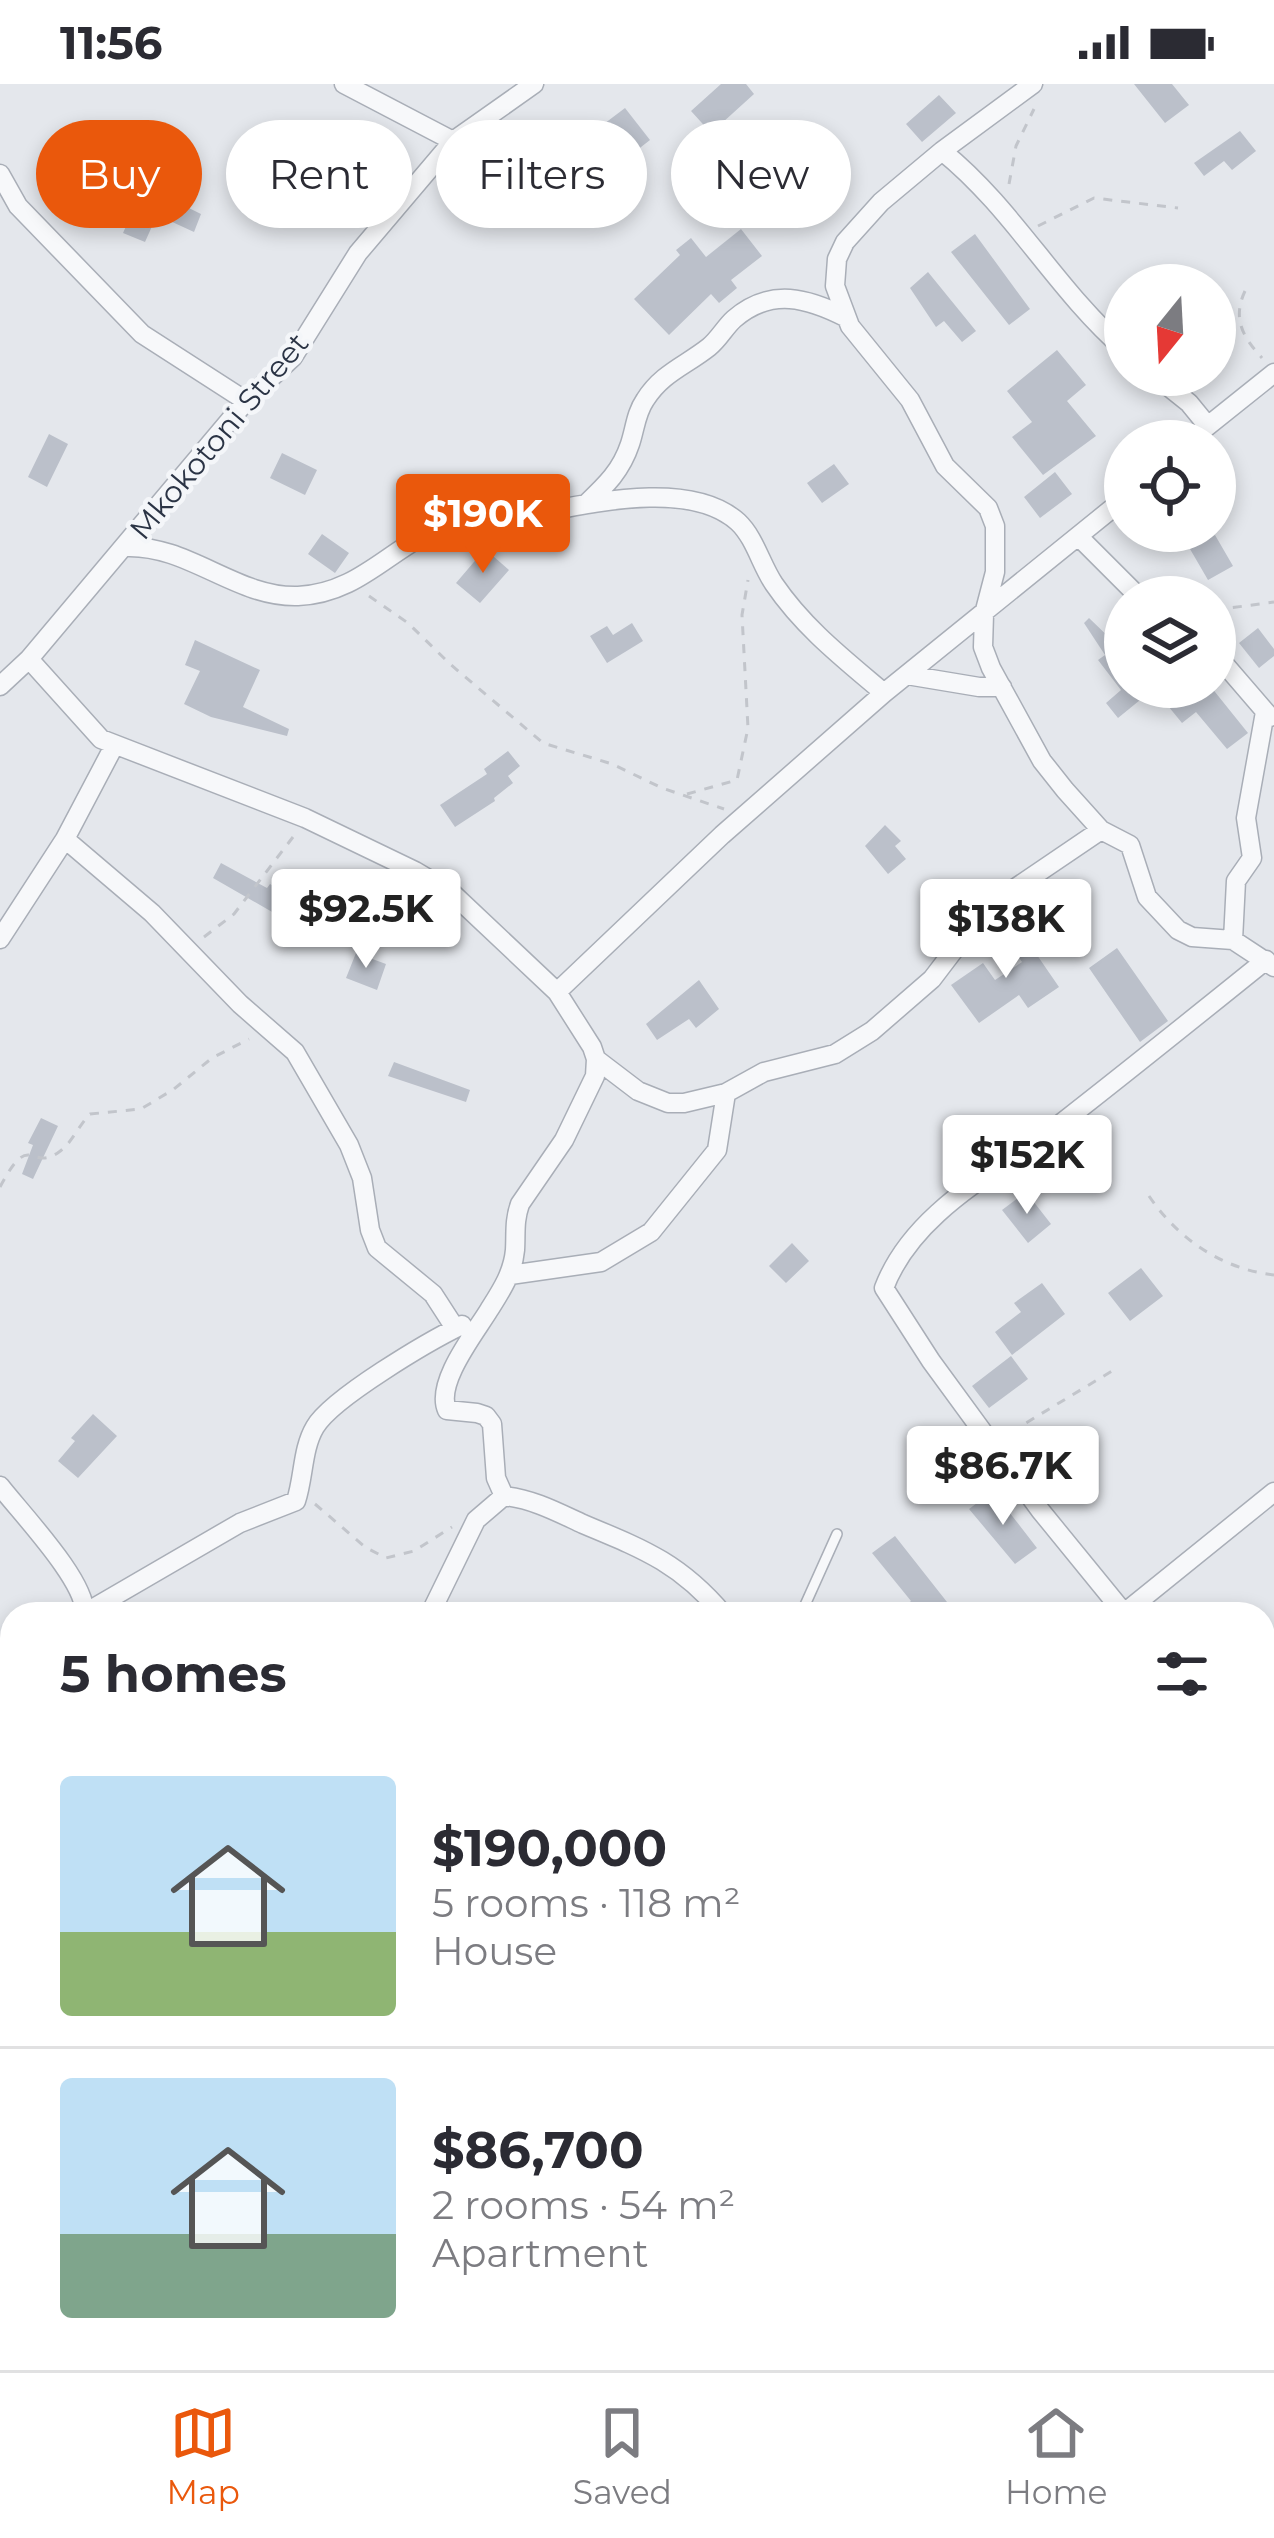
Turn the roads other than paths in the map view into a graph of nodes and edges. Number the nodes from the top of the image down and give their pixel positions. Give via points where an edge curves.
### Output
1 (344, 84) edge
2 (534, 84) edge
3 (1037, 93) edge
4 (483, 120) edge
5 (436, 132) edge
6 (942, 151) junction
7 (436, 162) edge
8 (0, 174) edge
9 (847, 318) junction
10 (1104, 330) edge
11 (1274, 374) edge
12 (1179, 396) edge
13 (246, 401) junction
14 (1203, 420) edge
15 (1212, 420) edge
16 (584, 506) junction
17 (1104, 515) edge
18 (1078, 536) junction
19 (125, 547) junction
20 (1118, 576) edge
21 (984, 614) junction
22 (29, 658) junction
23 (908, 675) junction
24 (1236, 677) edge
25 (0, 686) edge
26 (1002, 687) junction
27 (884, 693) junction
28 (1270, 716) edge
29 (115, 746) junction
30 (1101, 830) junction
31 (65, 839) junction
32 (0, 939) edge
33 (1233, 940) junction
34 (1270, 963) edge
35 (557, 992) junction
36 (596, 1059) junction
37 (726, 1093) junction
38 (510, 1276) junction
39 (488, 1312) junction
40 (455, 1328) junction
41 (0, 1486) edge
42 (1274, 1492) edge
43 (504, 1496) junction
44 (837, 1534) dead end
45 (85, 1602) edge
46 (104, 1602) edge
47 (436, 1602) edge
48 (714, 1602) edge
49 (806, 1602) edge
50 (1114, 1602) edge
51 (1137, 1602) edge

1 - 5 street
2 - 4 street, Mkokotoni Street
3 - 6 street
6 - 9 street via 845,242 835,286
6 - 10 street via 974,176
7 - 13 street, Mkokotoni Street via 358,254 293,357
8 - 13 street via 17,206 142,334
9 - 16 street via 791,297 732,321 712,345 662,376 639,410 618,471
9 - 21 street via 910,400 945,466 988,508 997,550
11 - 15 street
12 - 14 street
13 - 19 street, Mkokotoni Street
16 - 19 street via 454,524 350,585 300,596 269,594 154,548
16 - 27 street via 651,497 734,518 793,610
17 - 18 street
18 - 20 street
18 - 21 street
19 - 22 street, Mkokotoni Street
21 - 23 street
21 - 26 street via 983,647
22 - 25 street, Mkokotoni Street
22 - 29 street via 88,728
23 - 26 street
23 - 27 street
24 - 28 street
26 - 30 street via 1042,761
27 - 35 street
28 - 33 street via 1246,818 1252,858 1234,888
29 - 31 street
29 - 35 street via 305,818 452,893
30 - 33 street via 1134,850 1147,898 1178,931
30 - 37 street via 986,908 932,979 872,1030 835,1054 764,1072
31 - 32 street
31 - 40 street via 295,1052 350,1145 377,1248 434,1294
33 - 34 street
34 - 50 street via 941,1210 892,1266 884,1288
35 - 36 street
36 - 37 street via 668,1102
36 - 38 street via 580,1110 520,1204
37 - 38 street via 717,1150 652,1232 601,1262
38 - 39 street
39 - 40 street
39 - 43 street via 443,1401 447,1410 486,1415 492,1424
40 - 46 street via 323,1417 296,1501 240,1523
41 - 45 street
42 - 51 street
43 - 47 street via 476,1520
43 - 48 street via 656,1554
44 - 49 lane

